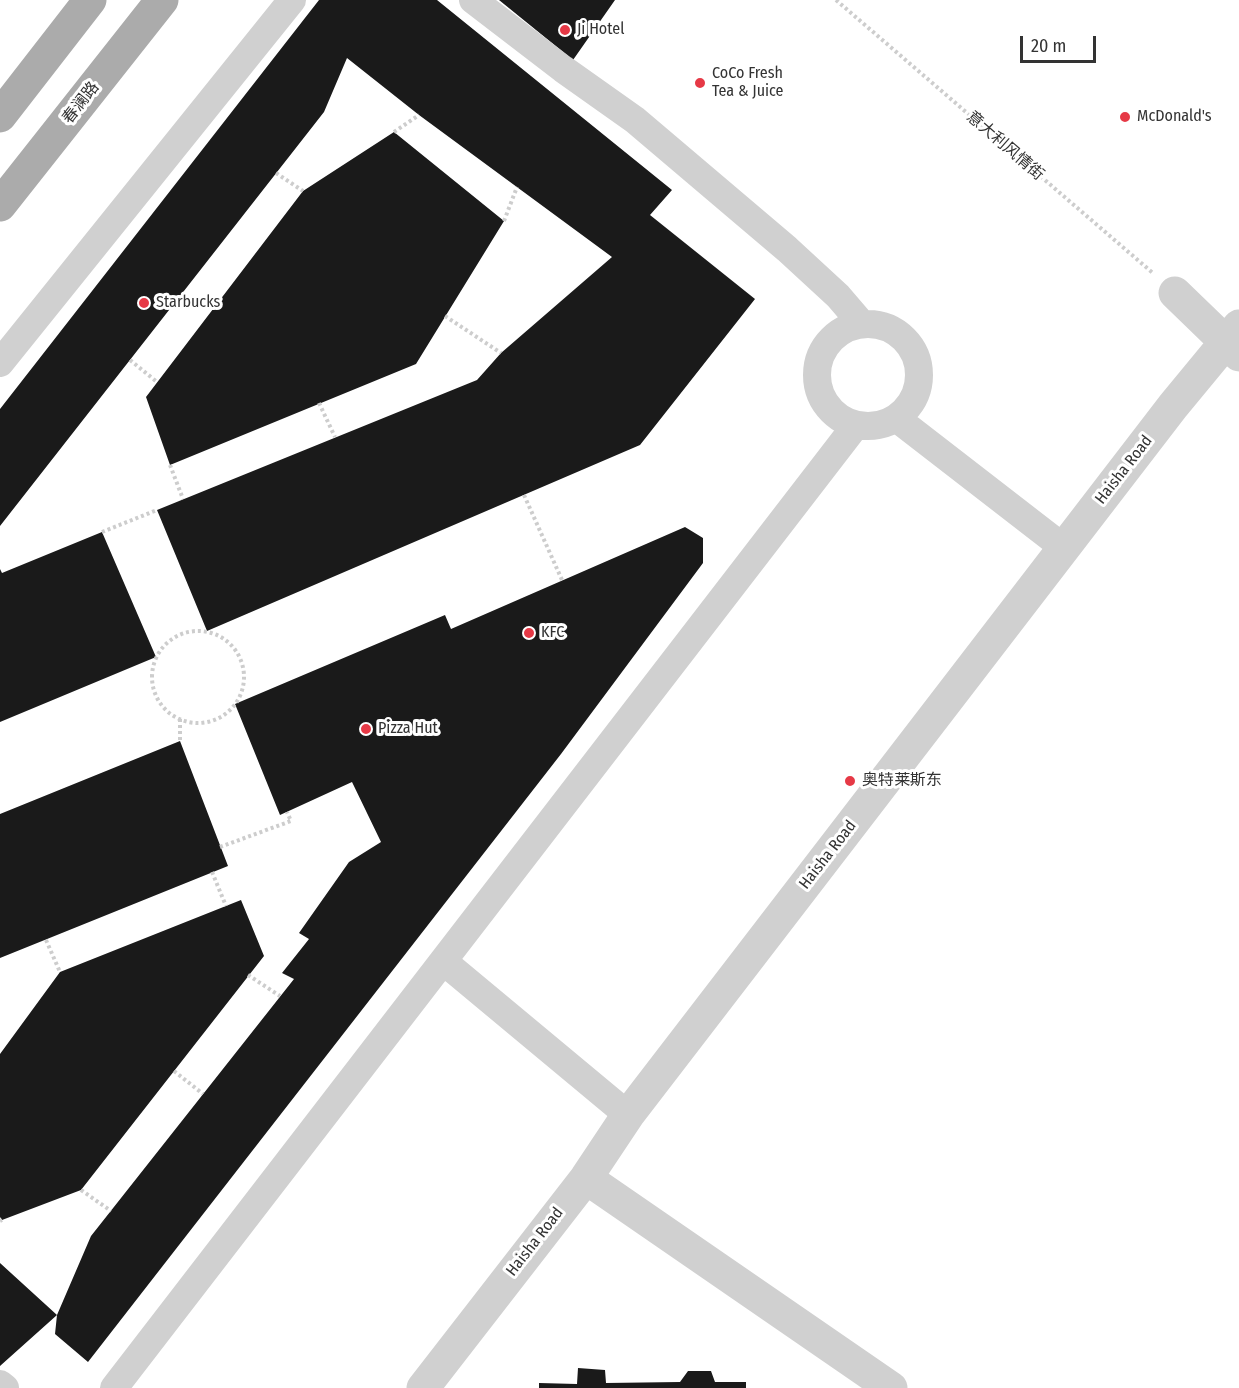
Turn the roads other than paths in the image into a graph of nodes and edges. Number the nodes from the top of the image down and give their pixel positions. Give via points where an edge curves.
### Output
1 (90, 0) edge
2 (162, 0) edge
3 (292, 0) edge
4 (473, 0) edge
5 (0, 116) edge
6 (0, 206) edge
7 (1175, 292) road end
8 (862, 324) junction
9 (1235, 341) edge
10 (0, 363) edge
11 (896, 418) junction
12 (856, 425) junction
13 (1064, 548) junction
14 (443, 961) junction
15 (628, 1115) junction
16 (586, 1178) junction
17 (0, 1384) edge
18 (5, 1388) edge
19 (114, 1388) edge
20 (423, 1388) edge
21 (891, 1388) edge

1 - 5 main road
2 - 6 main road, 春澜路
3 - 10 street
4 - 8 street via 635,120 786,249 838,296
7 - 9 street
8 - 11 street via 883,326 895,332 914,353 919,367 916,393
8 - 12 street via 833,337 817,364 818,388 829,409
9 - 13 street, Haisha Road
11 - 12 street via 882,424
11 - 13 street
12 - 14 street
13 - 15 street, Haisha Road
14 - 15 street
14 - 19 street
15 - 16 street, Haisha Road
16 - 20 street, Haisha Road
16 - 21 street
17 - 18 street

